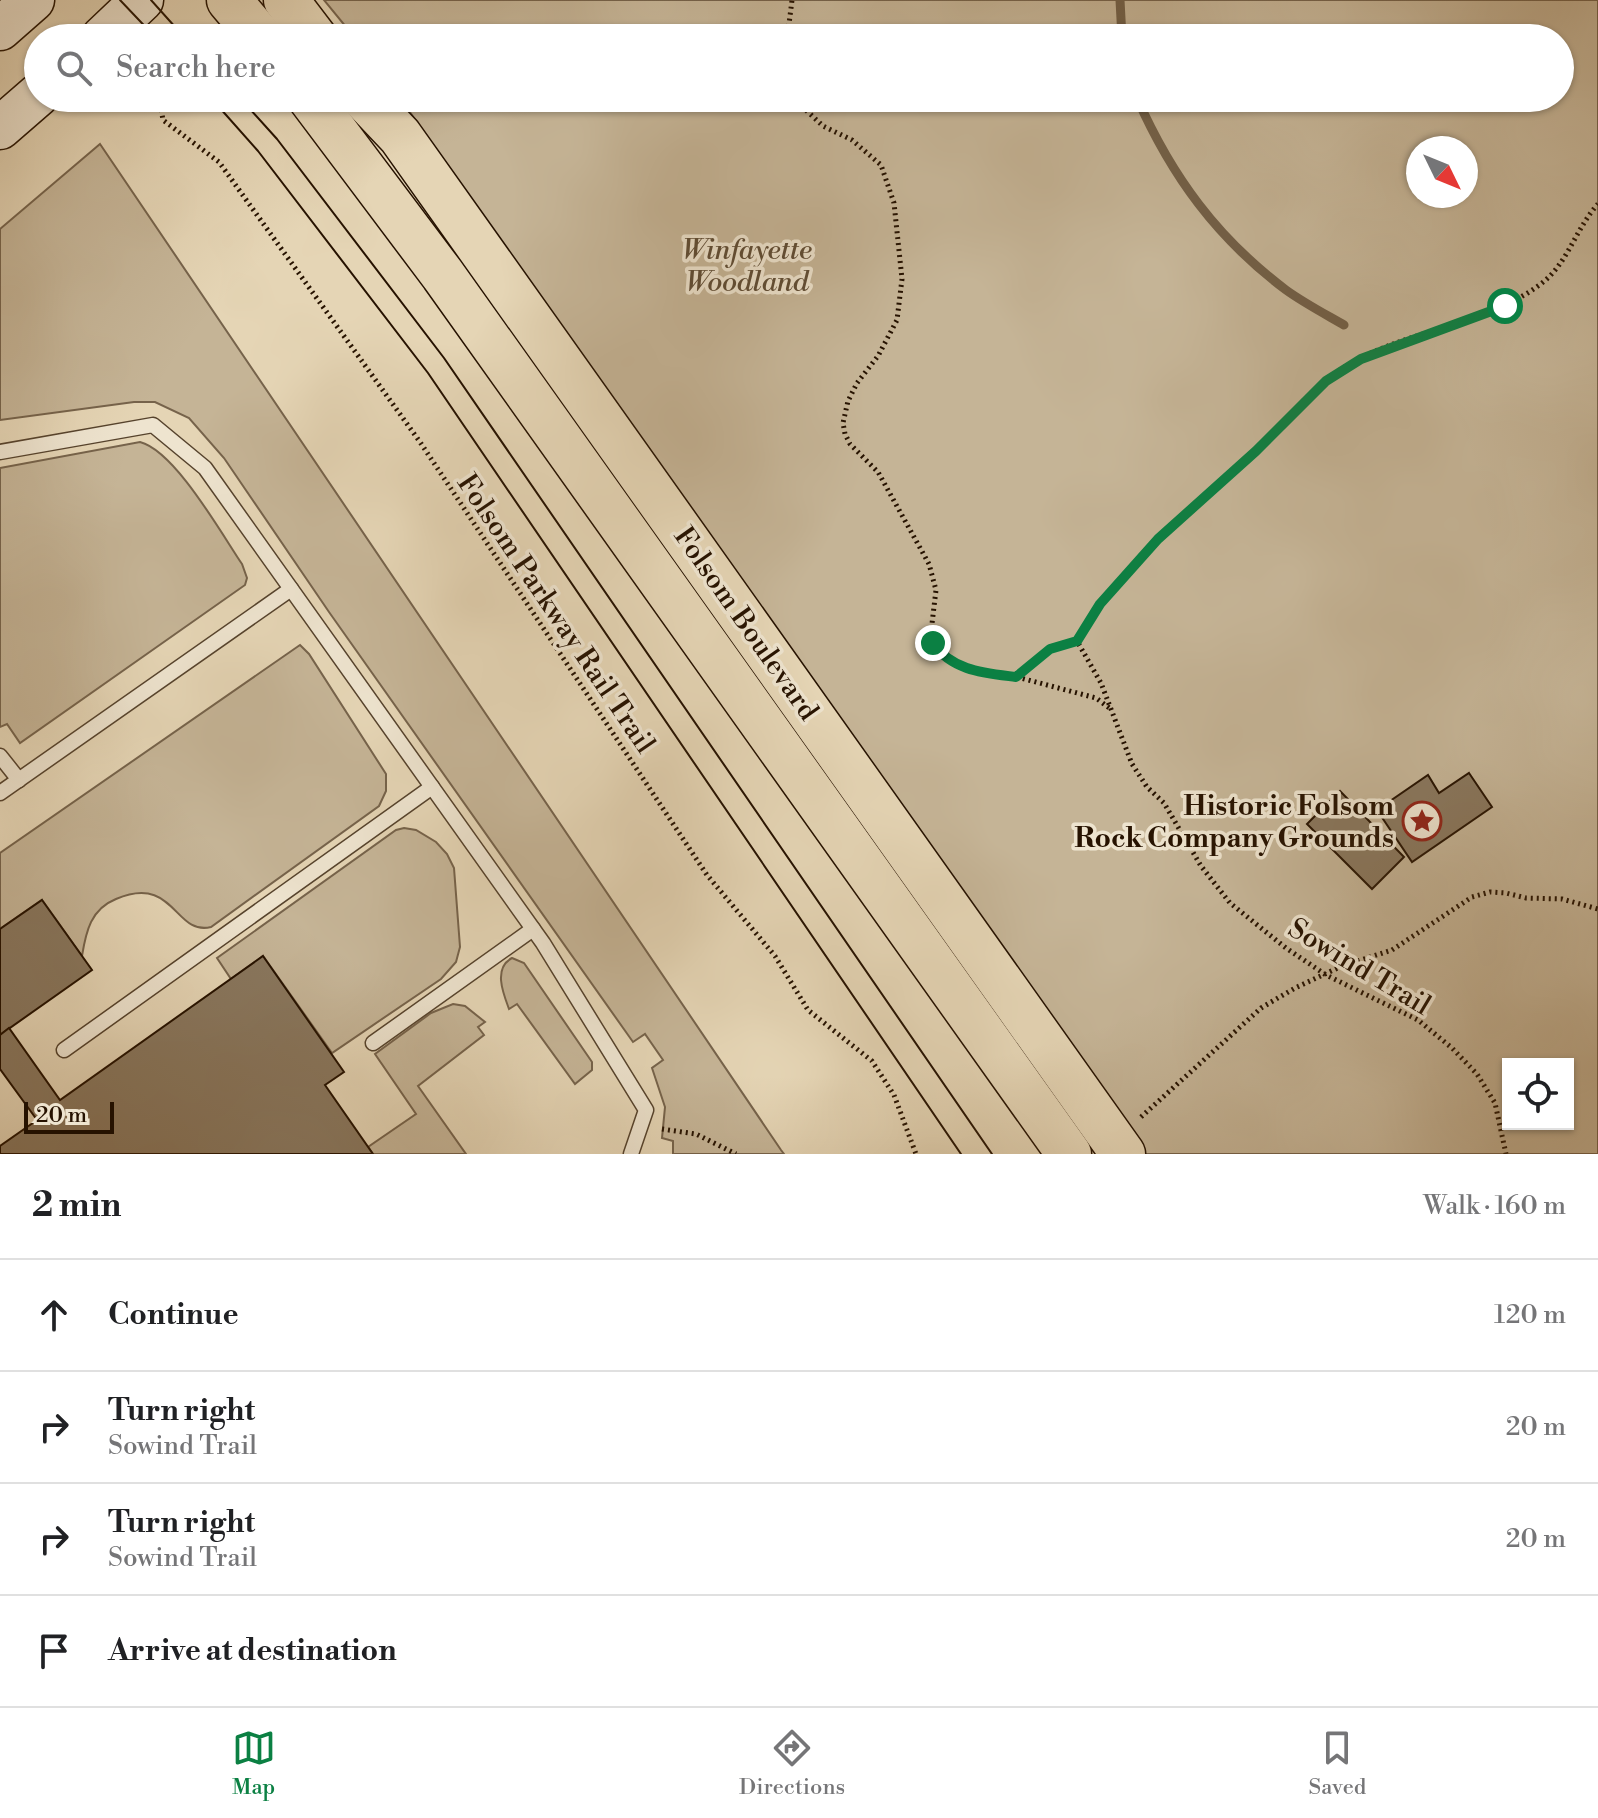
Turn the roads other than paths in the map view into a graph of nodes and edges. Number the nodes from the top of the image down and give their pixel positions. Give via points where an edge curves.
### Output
1 (33, 0) edge
2 (142, 0) edge
3 (229, 0) edge
4 (286, 0) edge
5 (117, 24) edge
6 (249, 24) edge
7 (304, 24) edge
8 (0, 29) edge
9 (24, 107) edge
10 (321, 112) edge
11 (377, 112) edge
12 (0, 128) edge
13 (0, 452) edge
14 (291, 589) junction
15 (0, 756) edge
16 (19, 780) junction
17 (432, 787) junction
18 (0, 793) edge
19 (533, 929) junction
20 (373, 1043) dead end
21 (64, 1050) dead end
22 (1118, 1146) edge
23 (631, 1154) edge
24 (1069, 1154) edge

1 - 8 street
2 - 5 street
3 - 6 main road
4 - 7 main road
9 - 12 street
10 - 24 main road, Folsom Boulevard via 452,287
11 - 22 main road, Folsom Boulevard via 400,136
13 - 14 lane via 153,425 205,468
14 - 16 lane
14 - 17 lane
15 - 16 lane
16 - 18 lane
17 - 19 lane
17 - 21 lane
19 - 20 lane
19 - 23 lane via 646,1110

